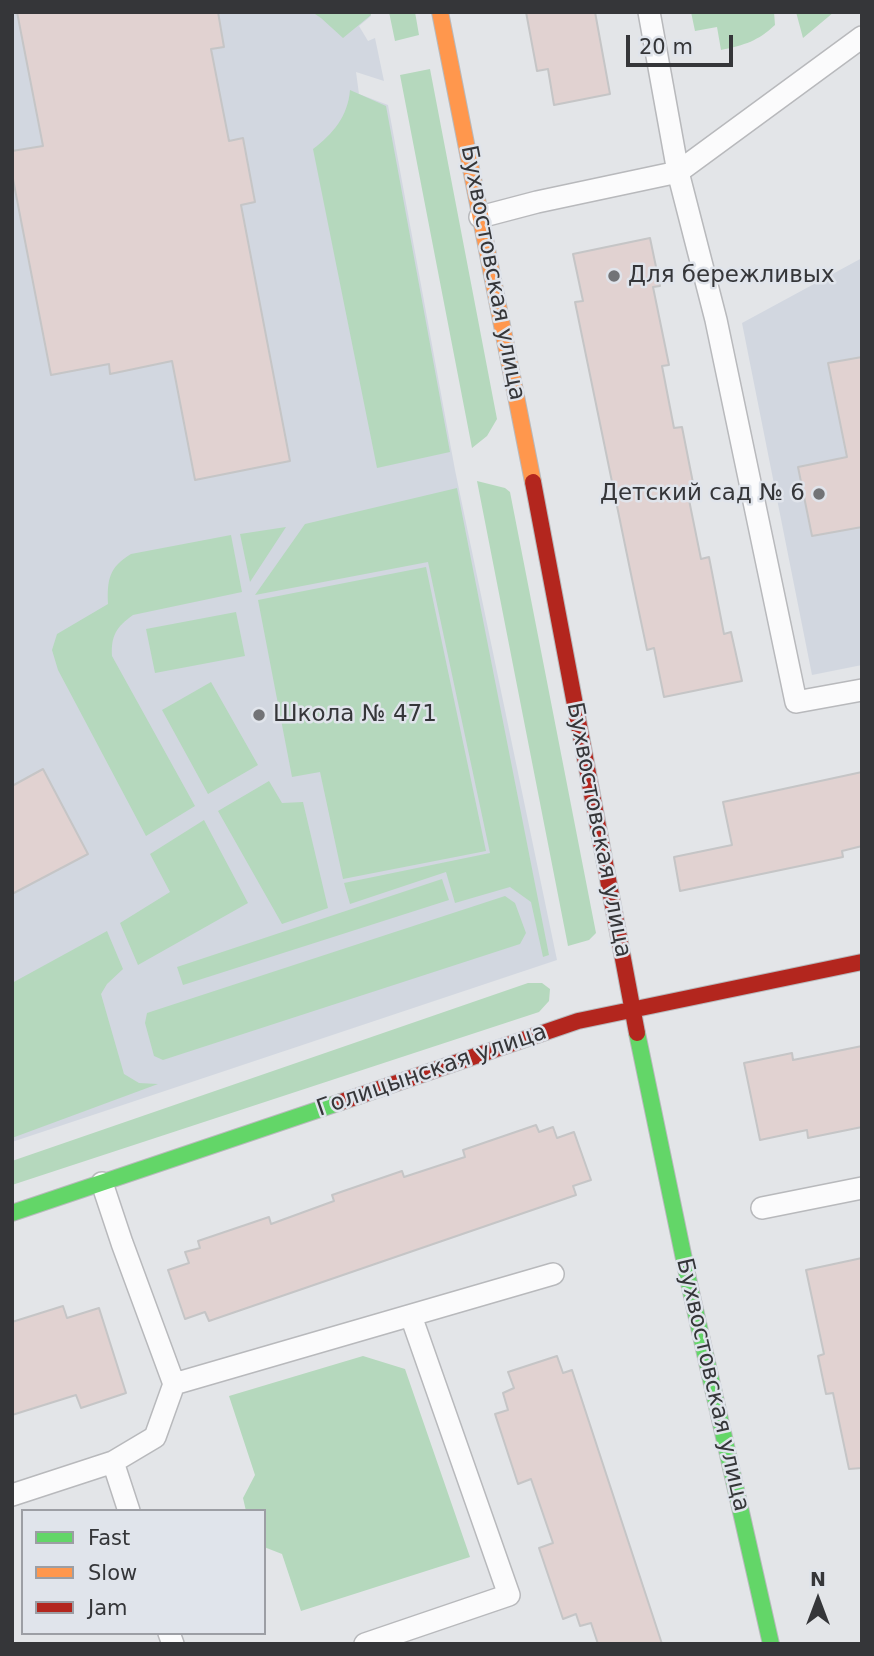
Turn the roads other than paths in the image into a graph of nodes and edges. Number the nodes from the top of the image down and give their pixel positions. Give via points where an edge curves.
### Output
1 (440, 12) edge
2 (649, 12) edge
3 (862, 37) edge
4 (678, 172) junction
5 (481, 217) junction
6 (862, 690) edge
7 (862, 962) edge
8 (632, 1011) junction
9 (102, 1183) junction
10 (862, 1188) edge
11 (762, 1208) dead end
12 (12, 1213) edge
13 (553, 1274) dead end
14 (411, 1316) junction
15 (174, 1384) junction
16 (113, 1462) junction
17 (12, 1495) edge
18 (128, 1509) edge
19 (365, 1644) edge
20 (771, 1644) edge

1 - 5 street, Бухвостовская улица
2 - 4 lane
3 - 4 lane
4 - 5 lane
4 - 6 lane via 716,320 796,702
5 - 8 street, Бухвостовская улица
7 - 8 street, Голицынская улица
8 - 9 street, Голицынская улица via 578,1021
8 - 20 street, Бухвостовская улица
9 - 12 street, Голицынская улица
9 - 15 lane
10 - 11 lane
13 - 14 lane
14 - 15 lane
14 - 19 lane via 509,1595
15 - 16 lane via 155,1437
16 - 17 lane
16 - 18 lane

